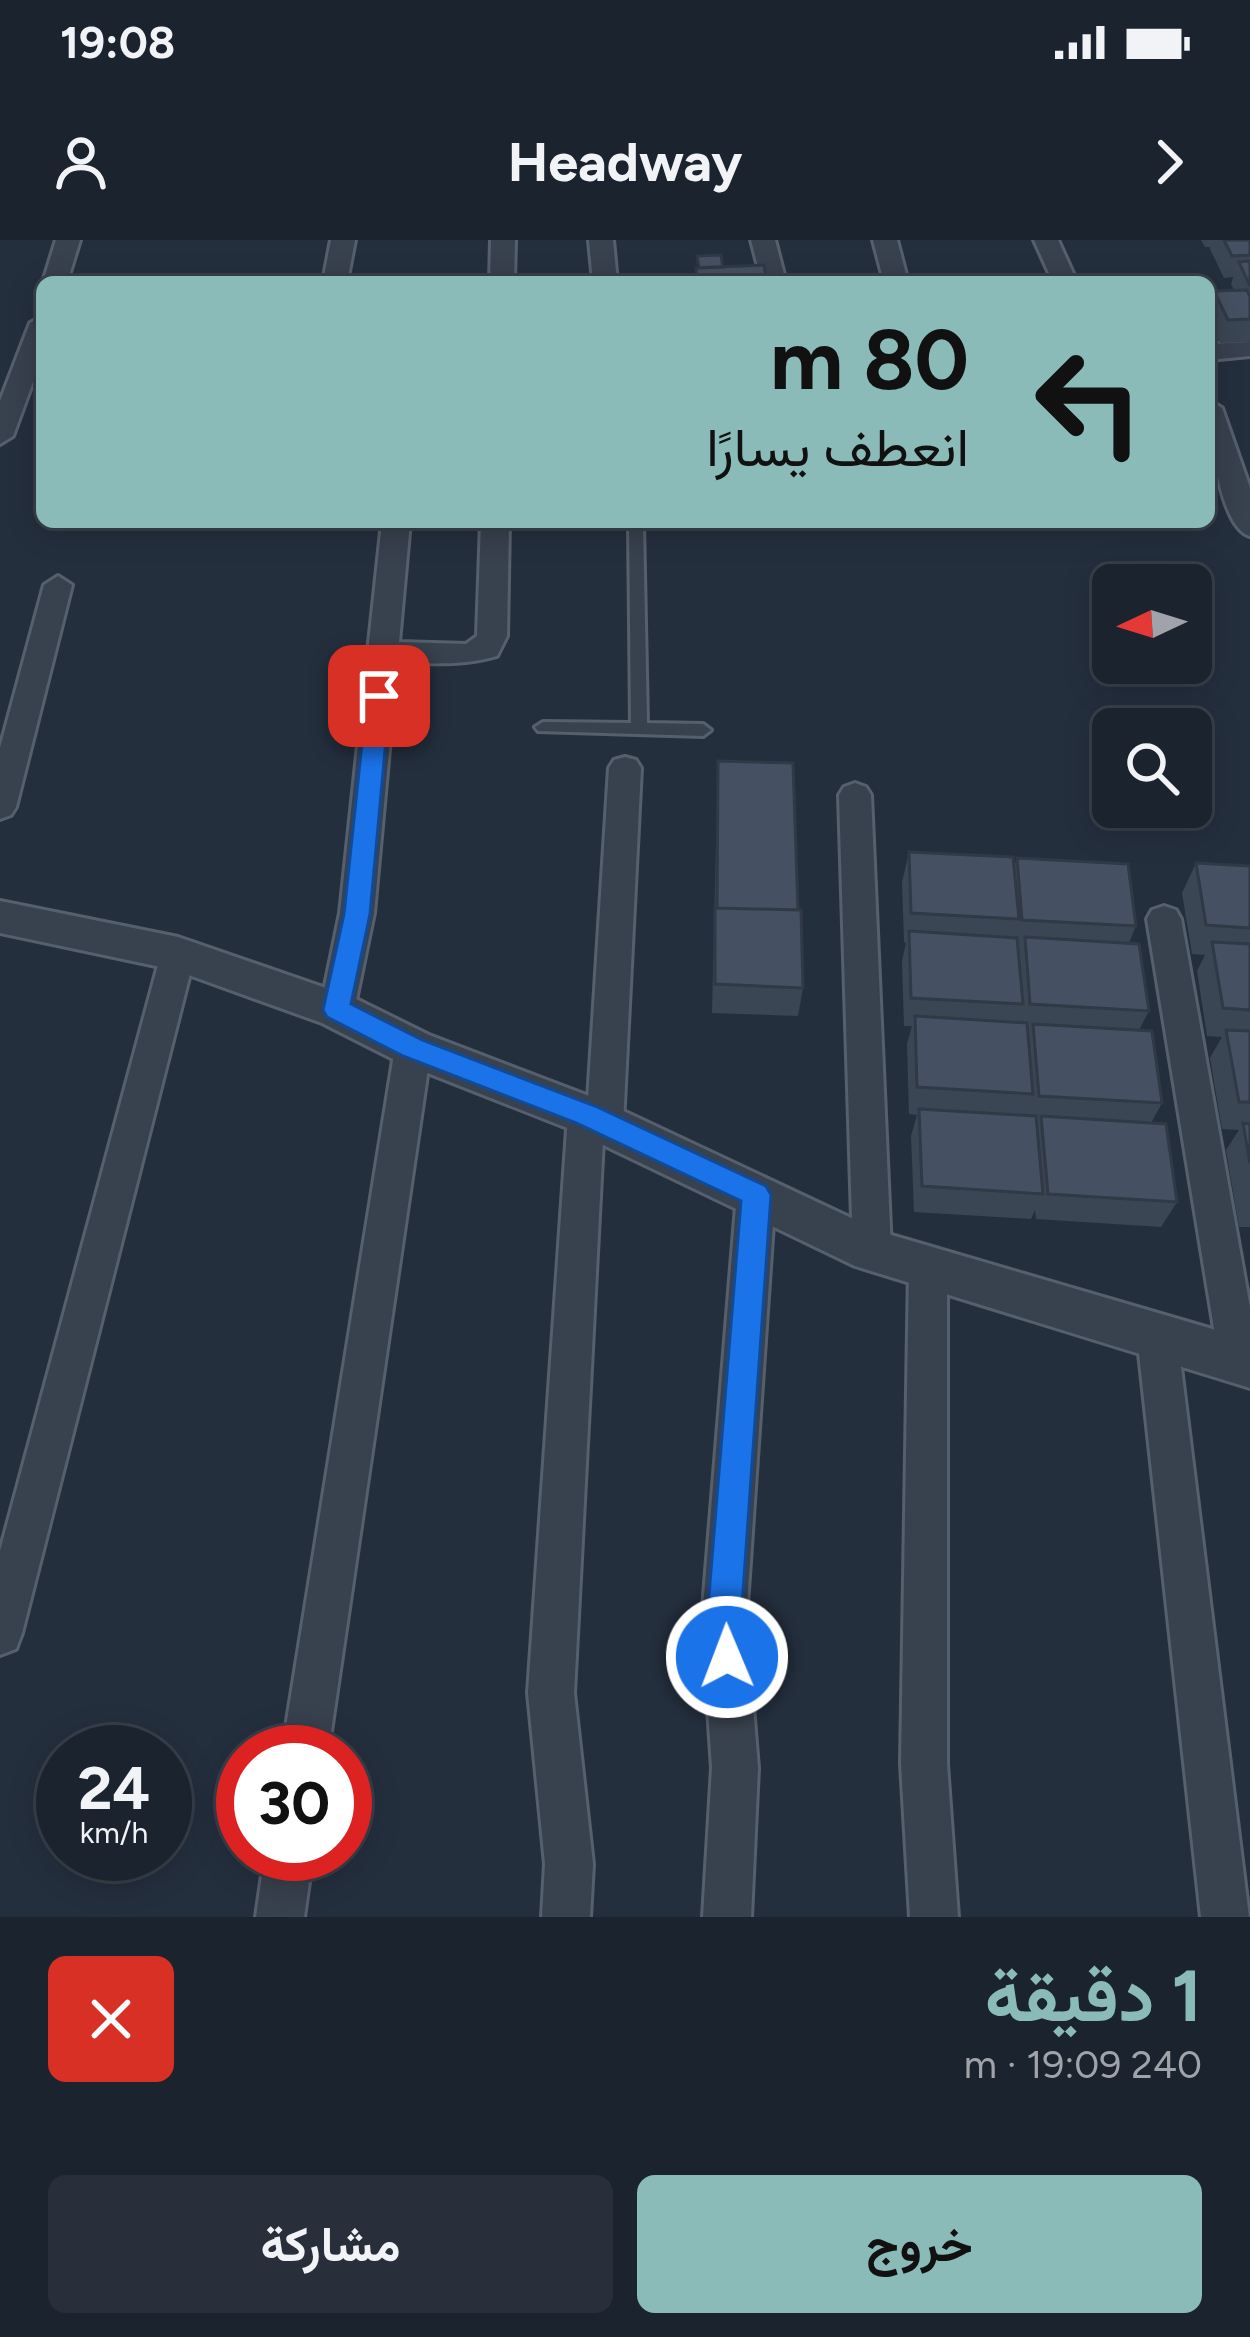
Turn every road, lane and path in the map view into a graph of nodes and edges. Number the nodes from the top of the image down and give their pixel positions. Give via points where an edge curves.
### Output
1 (68, 240) edge
2 (343, 240) edge
3 (503, 240) edge
4 (602, 240) edge
5 (763, 240) edge
6 (885, 240) edge
7 (1046, 240) edge
8 (57, 276) edge
9 (336, 276) edge
10 (502, 276) edge
11 (605, 276) edge
12 (772, 276) edge
13 (894, 276) edge
14 (1062, 276) edge
15 (36, 339) edge
16 (1250, 349) edge
17 (1215, 352) edge
18 (1215, 425) edge
19 (0, 436) edge
20 (1250, 527) edge
21 (395, 528) edge
22 (495, 528) edge
23 (636, 528) edge
24 (58, 585) dead end
25 (383, 652) junction
26 (543, 727) dead end
27 (639, 729) junction
28 (704, 730) dead end
29 (626, 768) dead end
30 (856, 795) dead end
31 (0, 807) edge
32 (0, 917) edge
33 (1164, 919) dead end
34 (178, 954) junction
35 (337, 1010) junction
36 (413, 1048) junction
37 (595, 1119) junction
38 (756, 1195) junction
39 (872, 1251) junction
40 (928, 1268) junction
41 (1157, 1336) junction
42 (1244, 1361) edge
43 (0, 1633) edge
44 (309, 1725) edge
45 (286, 1881) edge
46 (280, 1917) edge
47 (566, 1917) edge
48 (727, 1917) edge
49 (934, 1917) edge
50 (1225, 1917) edge

1 - 8 street
2 - 9 street
3 - 10 street
4 - 11 street
5 - 12 street
6 - 13 street
7 - 14 street
15 - 19 street
16 - 17 street
18 - 20 street
21 - 25 street
22 - 25 street via 487,649
23 - 27 lane
24 - 31 street
25 - 35 street via 357,914
26 - 27 lane
27 - 28 lane
29 - 37 street
30 - 39 street
32 - 34 street
33 - 42 street
34 - 35 street
34 - 43 street
35 - 36 street
36 - 37 street
36 - 44 street
37 - 38 street
37 - 47 street via 551,1693
38 - 39 street
38 - 48 street via 724,1620 735,1768
39 - 40 street
40 - 41 street
40 - 49 street via 924,1764
41 - 42 street
41 - 50 street
45 - 46 street

